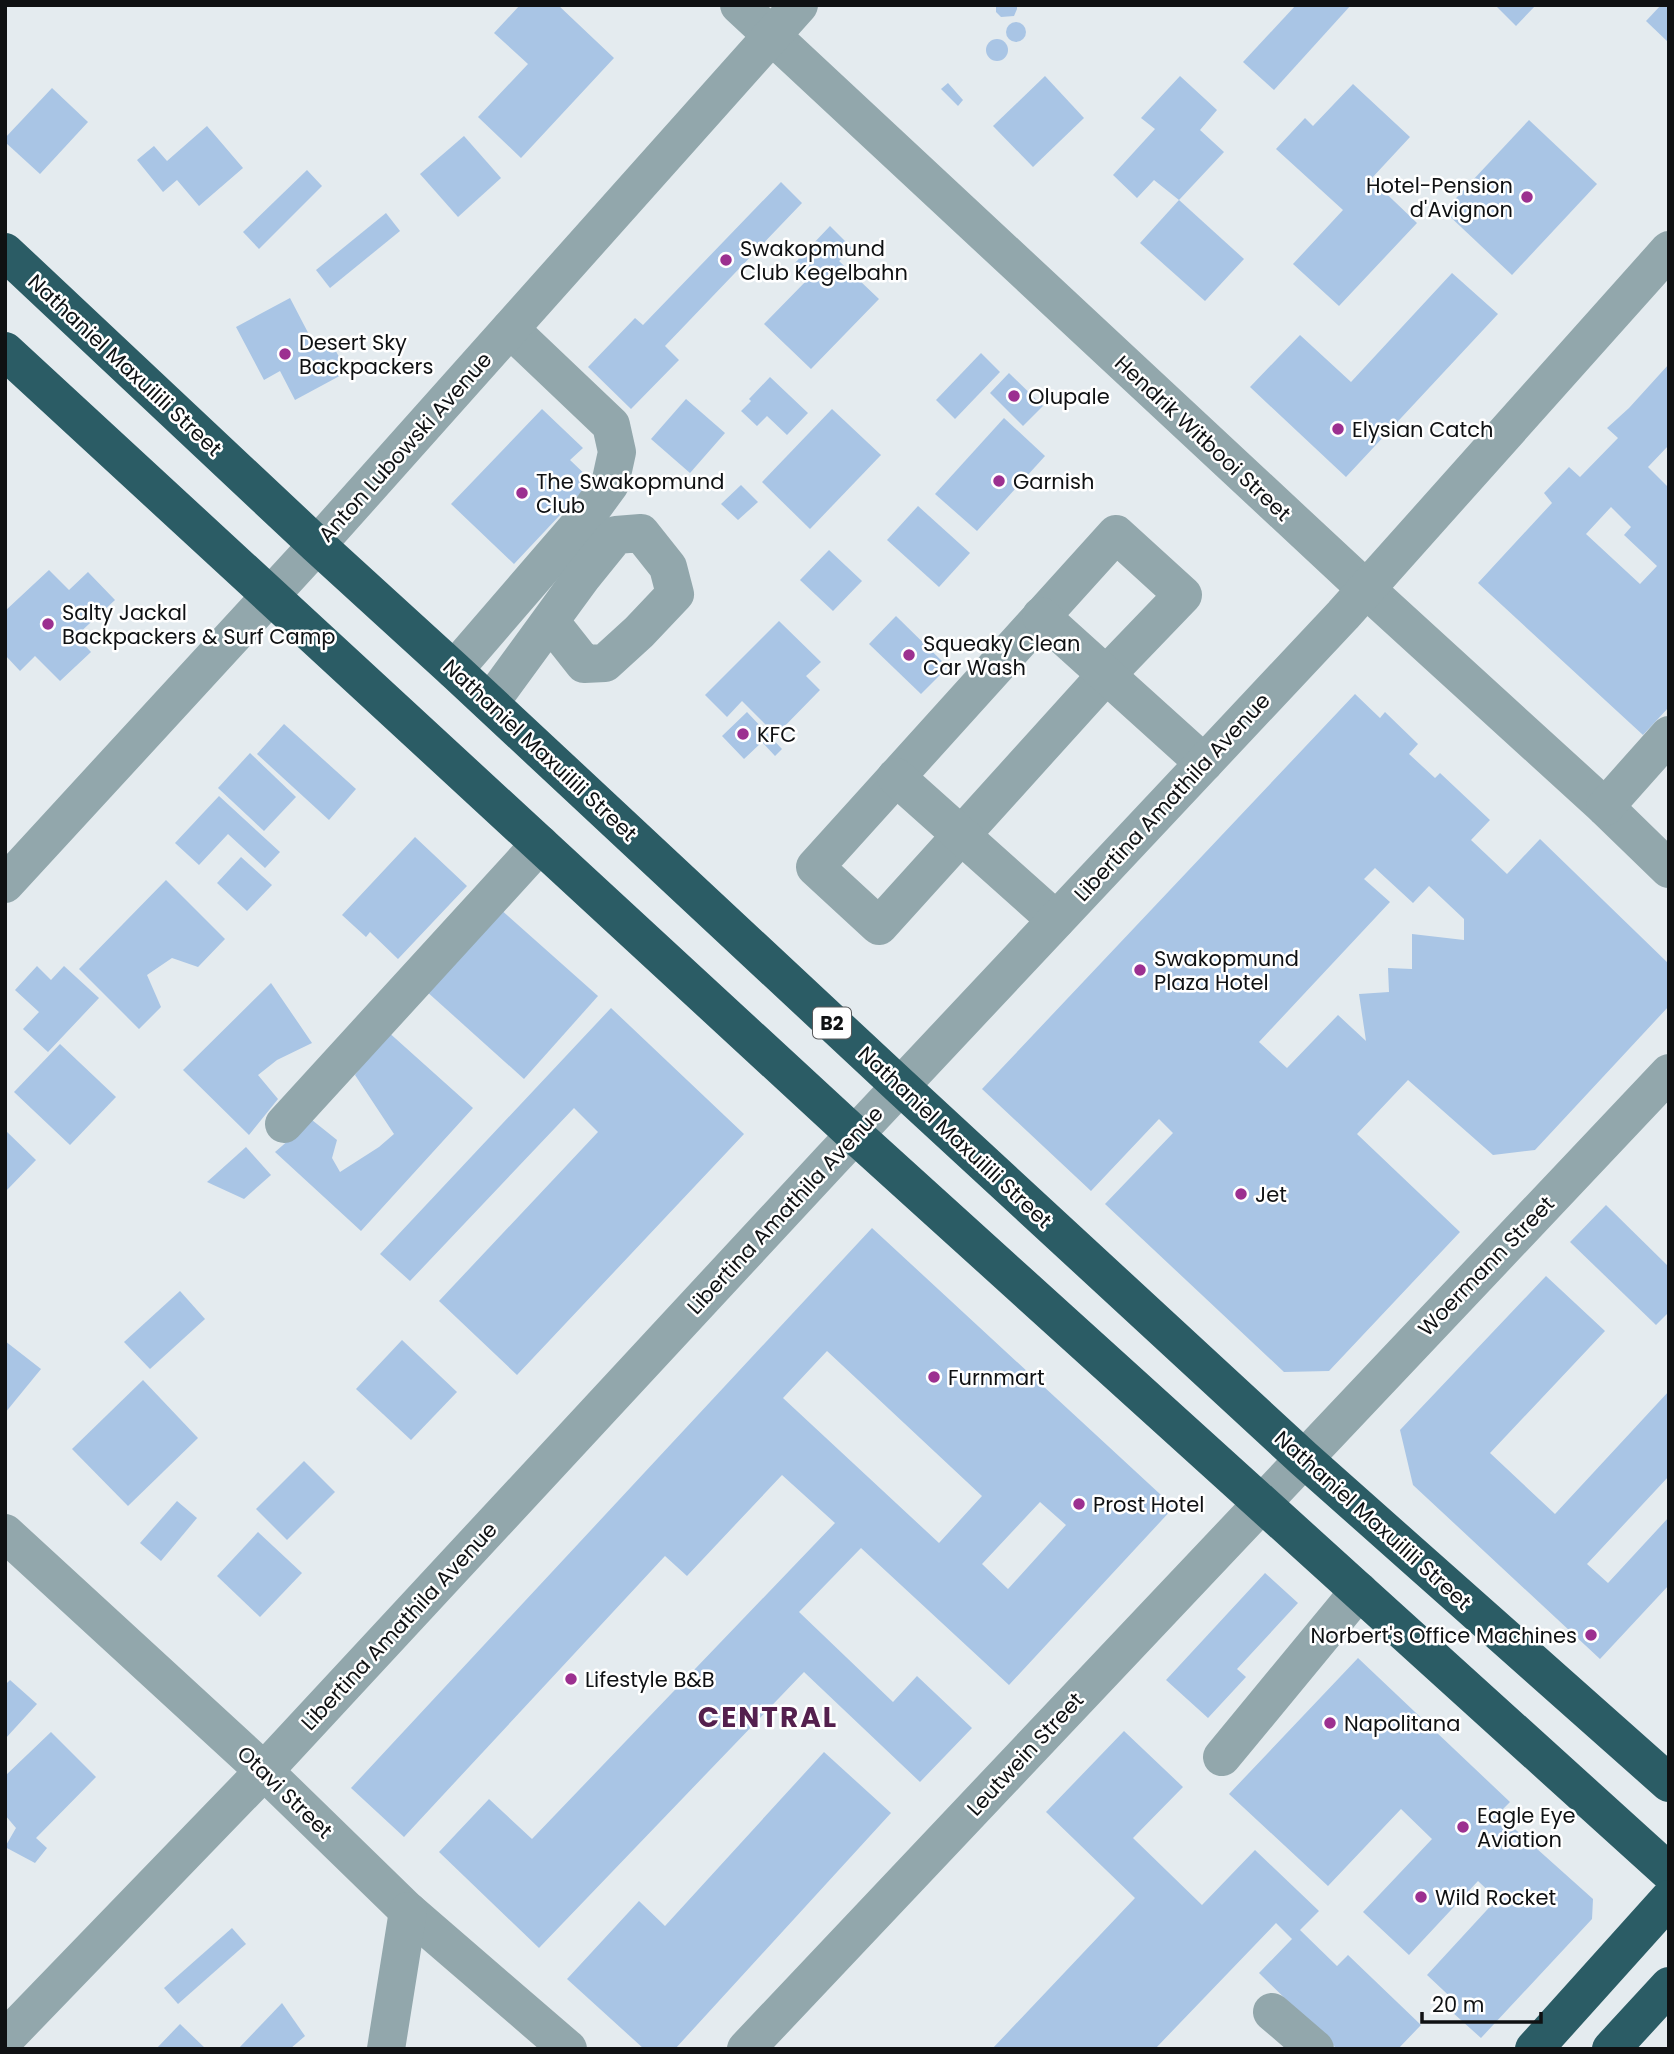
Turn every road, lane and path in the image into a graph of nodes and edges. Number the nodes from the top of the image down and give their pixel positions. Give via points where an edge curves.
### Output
1 (739, 5) edge
2 (799, 5) edge
3 (772, 35) junction
4 (1669, 250) edge
5 (5, 252) edge
6 (510, 329) junction
7 (5, 351) edge
8 (317, 545) junction
9 (1366, 589) junction
10 (270, 594) junction
11 (1041, 616) junction
12 (550, 621) dead end
13 (454, 670) junction
14 (1107, 674) junction
15 (489, 703) junction
16 (1669, 735) edge
17 (1204, 763) junction
18 (896, 777) junction
19 (1605, 807) junction
20 (961, 835) junction
21 (540, 844) junction
22 (1669, 869) edge
23 (5, 884) edge
24 (1056, 920) junction
25 (1669, 1073) edge
26 (900, 1086) junction
27 (284, 1124) dead end
28 (855, 1135) junction
29 (1303, 1458) junction
30 (1262, 1503) junction
31 (5, 1533) edge
32 (1359, 1591) junction
33 (1222, 1757) dead end
34 (264, 1771) junction
35 (1669, 1783) edge
36 (1669, 1872) edge
37 (1669, 1899) edge
38 (408, 1911) junction
39 (1663, 2002) edge
40 (1272, 2012) dead end
41 (5, 2039) edge
42 (386, 2049) edge
43 (568, 2049) edge
44 (746, 2049) edge
45 (1314, 2049) edge
46 (1534, 2049) edge
47 (1611, 2049) edge

1 - 3 street, Hendrik Witbooi Street
2 - 3 street, Anton Lubowski Avenue
3 - 6 street, Anton Lubowski Avenue
3 - 9 street, Hendrik Witbooi Street
4 - 9 street, Libertina Amathila Avenue
5 - 8 highway, Nathaniel Maxuilili Street / B2
6 - 8 street, Anton Lubowski Avenue
6 - 13 street via 611,425 617,452 610,484 586,517
7 - 10 highway
8 - 10 street, Anton Lubowski Avenue
8 - 13 highway, Nathaniel Maxuilili Street / B2
9 - 17 street, Libertina Amathila Avenue
9 - 19 street, Hendrik Witbooi Street
10 - 21 highway
10 - 23 street, Anton Lubowski Avenue
11 - 14 street
11 - 14 street via 1116,534 1183,595
11 - 18 street
12 - 15 street
13 - 15 highway, Nathaniel Maxuilili Street / B2
14 - 17 street
14 - 20 street
15 - 26 highway, Nathaniel Maxuilili Street / B2
16 - 19 street
17 - 24 street, Libertina Amathila Avenue
18 - 20 street
18 - 20 street via 815,867 880,926
19 - 22 street, Hendrik Witbooi Street
20 - 24 street
21 - 27 street
21 - 28 highway
24 - 26 street, Libertina Amathila Avenue
25 - 29 street, Woermann Street
26 - 28 street, Libertina Amathila Avenue
26 - 29 highway, Nathaniel Maxuilili Street / B2
28 - 30 highway
28 - 34 street, Libertina Amathila Avenue
29 - 30 street, Leutwein Street
29 - 35 highway, Nathaniel Maxuilili Street / B2
30 - 32 highway
30 - 44 street, Leutwein Street
31 - 34 street, Otavi Street
32 - 33 street
32 - 36 highway
34 - 38 street, Otavi Street
34 - 41 street, Libertina Amathila Avenue
37 - 46 highway
38 - 42 street
38 - 43 street, Otavi Street
39 - 47 highway
40 - 45 street

